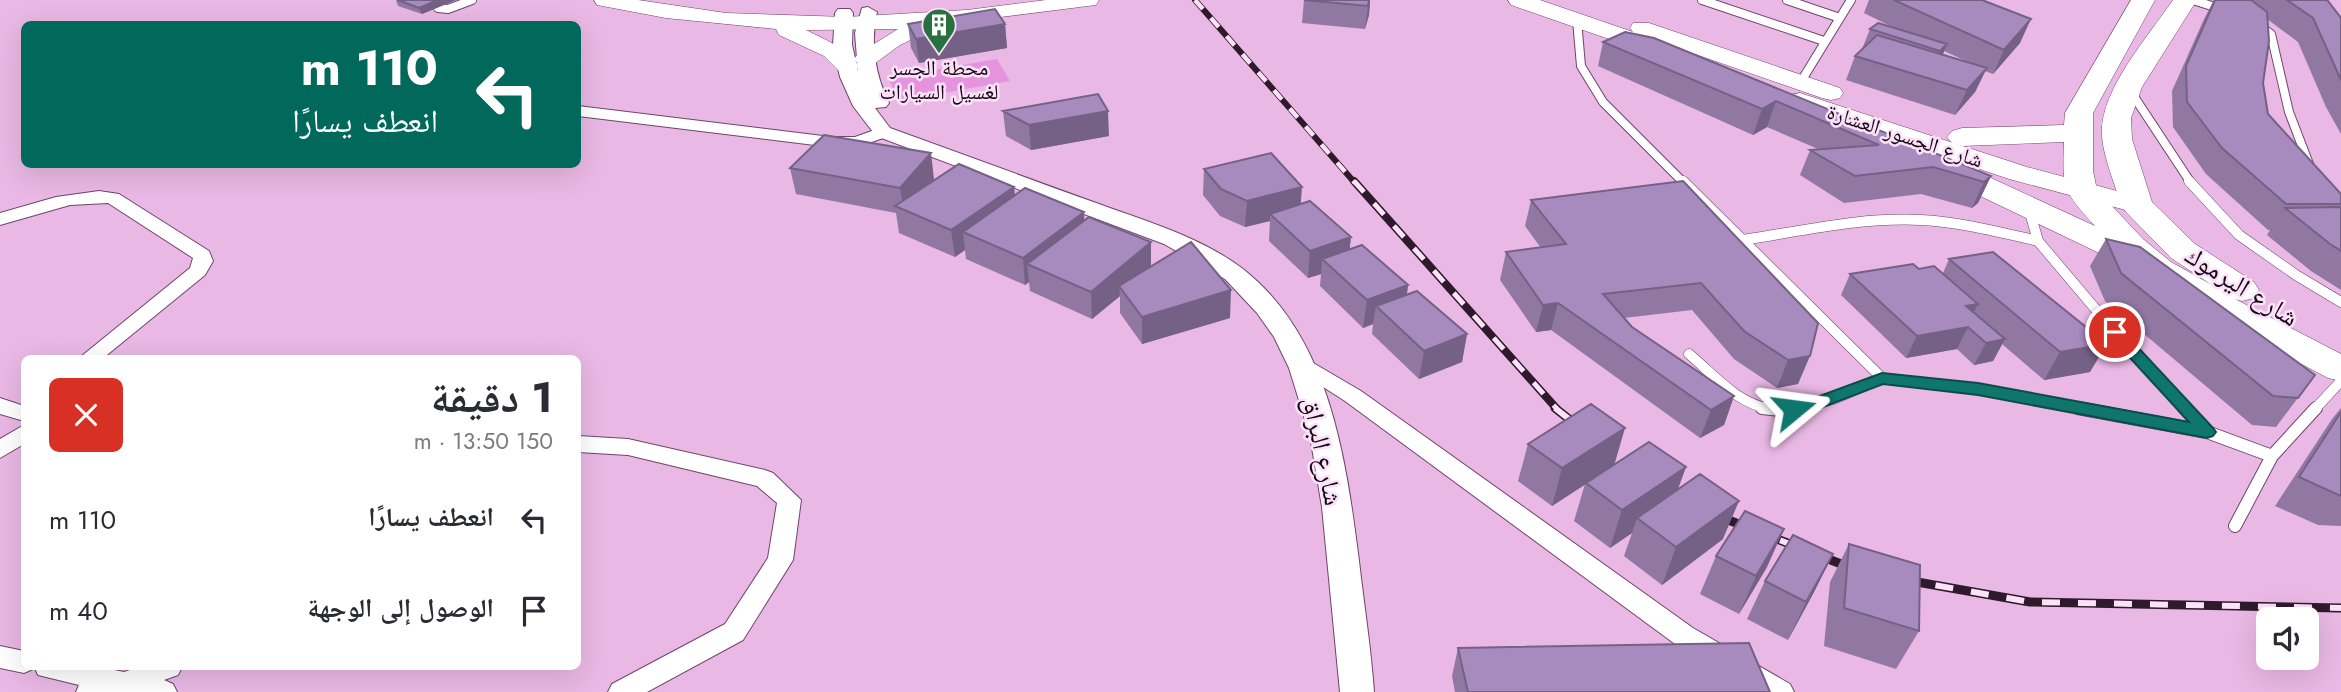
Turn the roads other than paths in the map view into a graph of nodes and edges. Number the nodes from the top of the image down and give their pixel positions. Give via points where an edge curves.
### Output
1 (472, 0) edge
2 (605, 0) edge
3 (677, 0) edge
4 (1012, 0) edge
5 (1088, 0) edge
6 (1519, 0) edge
7 (1559, 0) edge
8 (1702, 0) edge
9 (1787, 0) edge
10 (1851, 0) edge
11 (2143, 0) edge
12 (2185, 0) edge
13 (2193, 0) edge
14 (438, 8) edge
15 (2235, 14) edge
16 (1840, 18) junction
17 (843, 19) junction
18 (867, 19) junction
19 (2246, 19) edge
20 (1577, 20) junction
21 (933, 22) junction
22 (769, 23) junction
23 (1824, 41) junction
24 (856, 63) junction
25 (1800, 83) junction
26 (2128, 87) junction
27 (581, 111) edge
28 (1830, 111) junction
29 (883, 132) junction
30 (2078, 133) junction
31 (1962, 137) junction
32 (925, 148) junction
33 (2314, 175) edge
34 (2080, 182) junction
35 (2134, 195) junction
36 (2029, 209) junction
37 (0, 219) edge
38 (1743, 240) junction
39 (2038, 242) junction
40 (2159, 269) junction
41 (2341, 302) edge
42 (2341, 342) edge
43 (1689, 354) dead end
44 (93, 355) edge
45 (1303, 364) junction
46 (2341, 369) edge
47 (1882, 378) junction
48 (2341, 381) edge
49 (19, 415) edge
50 (2207, 432) junction
51 (581, 444) edge
52 (0, 450) edge
53 (2273, 456) junction
54 (2235, 526) dead end
55 (0, 657) edge
56 (21, 661) edge
57 (63, 670) edge
58 (160, 670) edge
59 (126, 683) junction
60 (90, 692) edge
61 (163, 692) edge
62 (622, 692) edge
63 (1357, 692) edge
64 (1780, 692) edge

1 - 14 lane
2 - 22 main road
3 - 17 main road
4 - 18 main road
5 - 21 main road
6 - 20 main road, شارع الجسور العشارة
7 - 25 main road, شارع الجسور العشارة
8 - 23 lane
9 - 16 lane
10 - 16 lane
11 - 30 highway via 2087,94 2079,113
12 - 26 highway
13 - 15 lane
16 - 23 lane
17 - 18 main road
17 - 22 main road
17 - 24 street, شارع البراق
18 - 21 main road
18 - 24 street, شارع البراق
19 - 33 lane via 2271,34 2289,112
20 - 28 main road, شارع الجسور العشارة
20 - 38 lane via 1581,66 1603,102
21 - 24 main road via 902,34
22 - 24 main road
23 - 25 lane
24 - 29 street, شارع البراق via 861,104
24 - 32 street, شارع البراق via 885,113
25 - 31 main road, شارع الجسور العشارة
26 - 35 highway via 2117,118 2118,139
26 - 41 lane via 2190,181 2239,235
27 - 29 street via 831,142 857,142
28 - 34 main road, شارع الجسور العشارة
28 - 36 highway
29 - 32 street, شارع البراق
30 - 31 highway
30 - 34 highway
31 - 34 main road, شارع الجسور العشارة
32 - 45 street, شارع البراق via 1172,239 1208,257 1240,279 1268,309
34 - 35 main road
34 - 40 highway, شارع اليرموك via 2131,246
35 - 42 highway, شارع اليرموك via 2183,251 2223,280
36 - 39 lane
36 - 40 highway
37 - 44 street via 72,198 113,198 202,255 198,271
38 - 39 lane via 1878,220 1921,220 1966,224
38 - 47 lane
39 - 50 lane
40 - 46 highway, شارع اليرموك
43 - 47 lane via 1748,403 1772,410 1812,405
45 - 63 street, شارع البراق via 1326,437
45 - 64 street via 1684,636
47 - 50 lane via 1978,389
48 - 53 lane
49 - 52 street
50 - 53 lane
51 - 62 street via 628,447 765,479 789,500 780,560 734,632
53 - 54 lane
55 - 56 street
57 - 59 street
58 - 59 street
59 - 60 street
59 - 61 street

